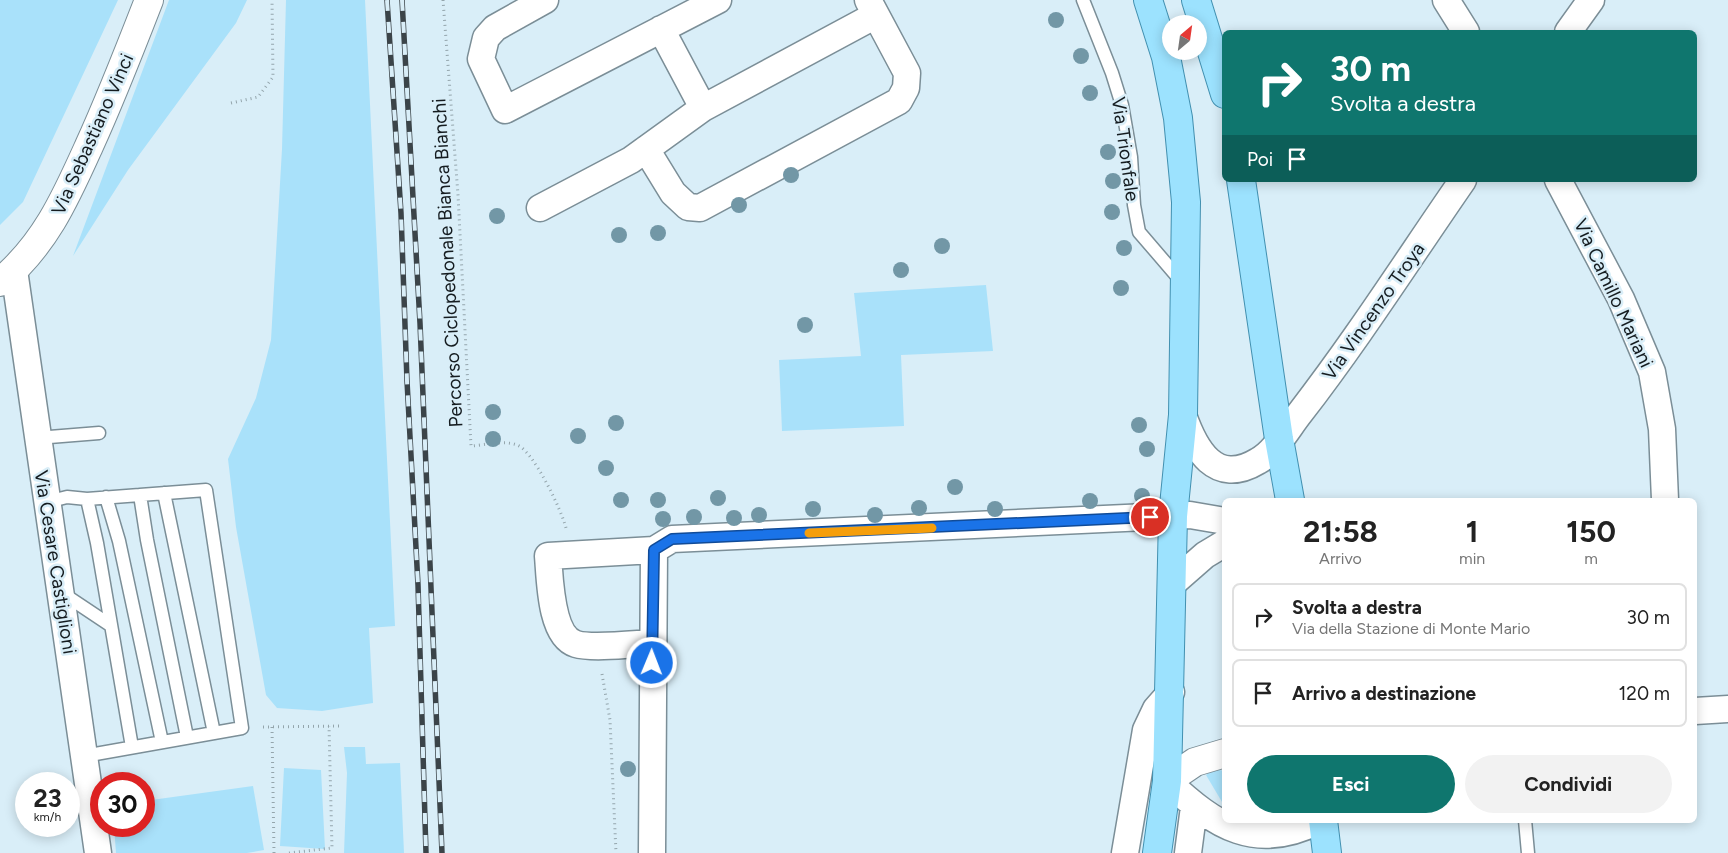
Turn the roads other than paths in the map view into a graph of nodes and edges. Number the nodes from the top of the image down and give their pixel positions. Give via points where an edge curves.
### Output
1 (149, 0) edge
2 (545, 0) edge
3 (718, 0) edge
4 (1083, 0) edge
5 (1148, 0) edge
6 (1196, 0) edge
7 (1446, 0) edge
8 (1591, 0) edge
9 (872, 8) edge
10 (661, 30) junction
11 (1465, 30) edge
12 (1569, 30) edge
13 (1222, 84) edge
14 (703, 108) junction
15 (646, 149) junction
16 (1242, 182) edge
17 (1462, 182) edge
18 (1559, 182) edge
19 (540, 208) dead end
20 (7, 276) edge
21 (1186, 287) junction
22 (1183, 415) junction
23 (99, 433) dead end
24 (37, 438) junction
25 (1279, 439) junction
26 (164, 492) junction
27 (140, 495) junction
28 (106, 497) junction
29 (1290, 498) edge
30 (1665, 498) edge
31 (86, 499) junction
32 (47, 502) junction
33 (1173, 516) junction
34 (1222, 520) edge
35 (1222, 545) edge
36 (654, 550) junction
37 (1173, 583) junction
38 (62, 593) junction
39 (110, 625) junction
40 (653, 643) junction
41 (1171, 692) junction
42 (1728, 709) edge
43 (1697, 711) edge
44 (214, 733) junction
45 (187, 737) junction
46 (162, 742) junction
47 (132, 747) junction
48 (1222, 754) edge
49 (84, 756) junction
50 (1167, 781) junction
51 (1194, 807) junction
52 (1317, 823) edge
53 (1322, 823) edge
54 (1525, 823) edge
55 (98, 853) edge
56 (652, 853) edge
57 (1125, 853) edge
58 (1157, 853) edge
59 (1188, 853) edge
60 (1327, 853) edge
61 (1528, 853) edge

1 - 20 street, Via Sebastiano Vinci via 112,96 63,204 52,223
2 - 10 street via 495,28 486,38 481,59 506,110
3 - 10 street
4 - 21 lane, Via Trionfale via 1122,105 1139,232
5 - 21 main road via 1166,58 1178,118 1186,202
6 - 13 main road
7 - 11 street
8 - 12 street
9 - 14 street
9 - 15 street via 908,73 906,88 899,101 700,208 688,207 673,193
10 - 14 street
14 - 15 street
15 - 19 street
16 - 25 main road
17 - 25 street, Via Vincenzo Troya via 1318,389
18 - 30 street, Via Camillo Mariani via 1621,299 1652,372 1662,429
20 - 24 street, Via Cesare Castiglioni
21 - 22 main road
22 - 25 street via 1201,455 1224,468 1234,469 1259,461
22 - 33 main road
23 - 24 lane
24 - 32 street, Via Cesare Castiglioni
25 - 29 main road
26 - 27 lane
26 - 44 lane
26 - 44 lane via 206,490 242,728
27 - 28 lane
27 - 45 lane
28 - 31 lane
28 - 46 lane via 119,541
31 - 32 lane via 67,497
31 - 39 lane via 97,543
32 - 38 street, Via Cesare Castiglioni
33 - 34 street
33 - 36 street via 672,539
33 - 37 main road
35 - 37 street
36 - 40 street
36 - 40 street via 548,556 554,613 572,642 578,645
37 - 41 main road
38 - 39 lane
38 - 49 street, Via Cesare Castiglioni
39 - 47 lane
40 - 56 street
41 - 50 main road
41 - 57 street via 1156,709 1146,730
42 - 43 street
44 - 45 lane
45 - 46 lane
46 - 47 lane
47 - 49 lane
48 - 50 street via 1195,762
49 - 55 street, Via Cesare Castiglioni
50 - 51 street
50 - 58 main road
51 - 52 street via 1229,832 1254,842 1280,842 1305,832
51 - 59 street
53 - 60 main road
54 - 61 lane

